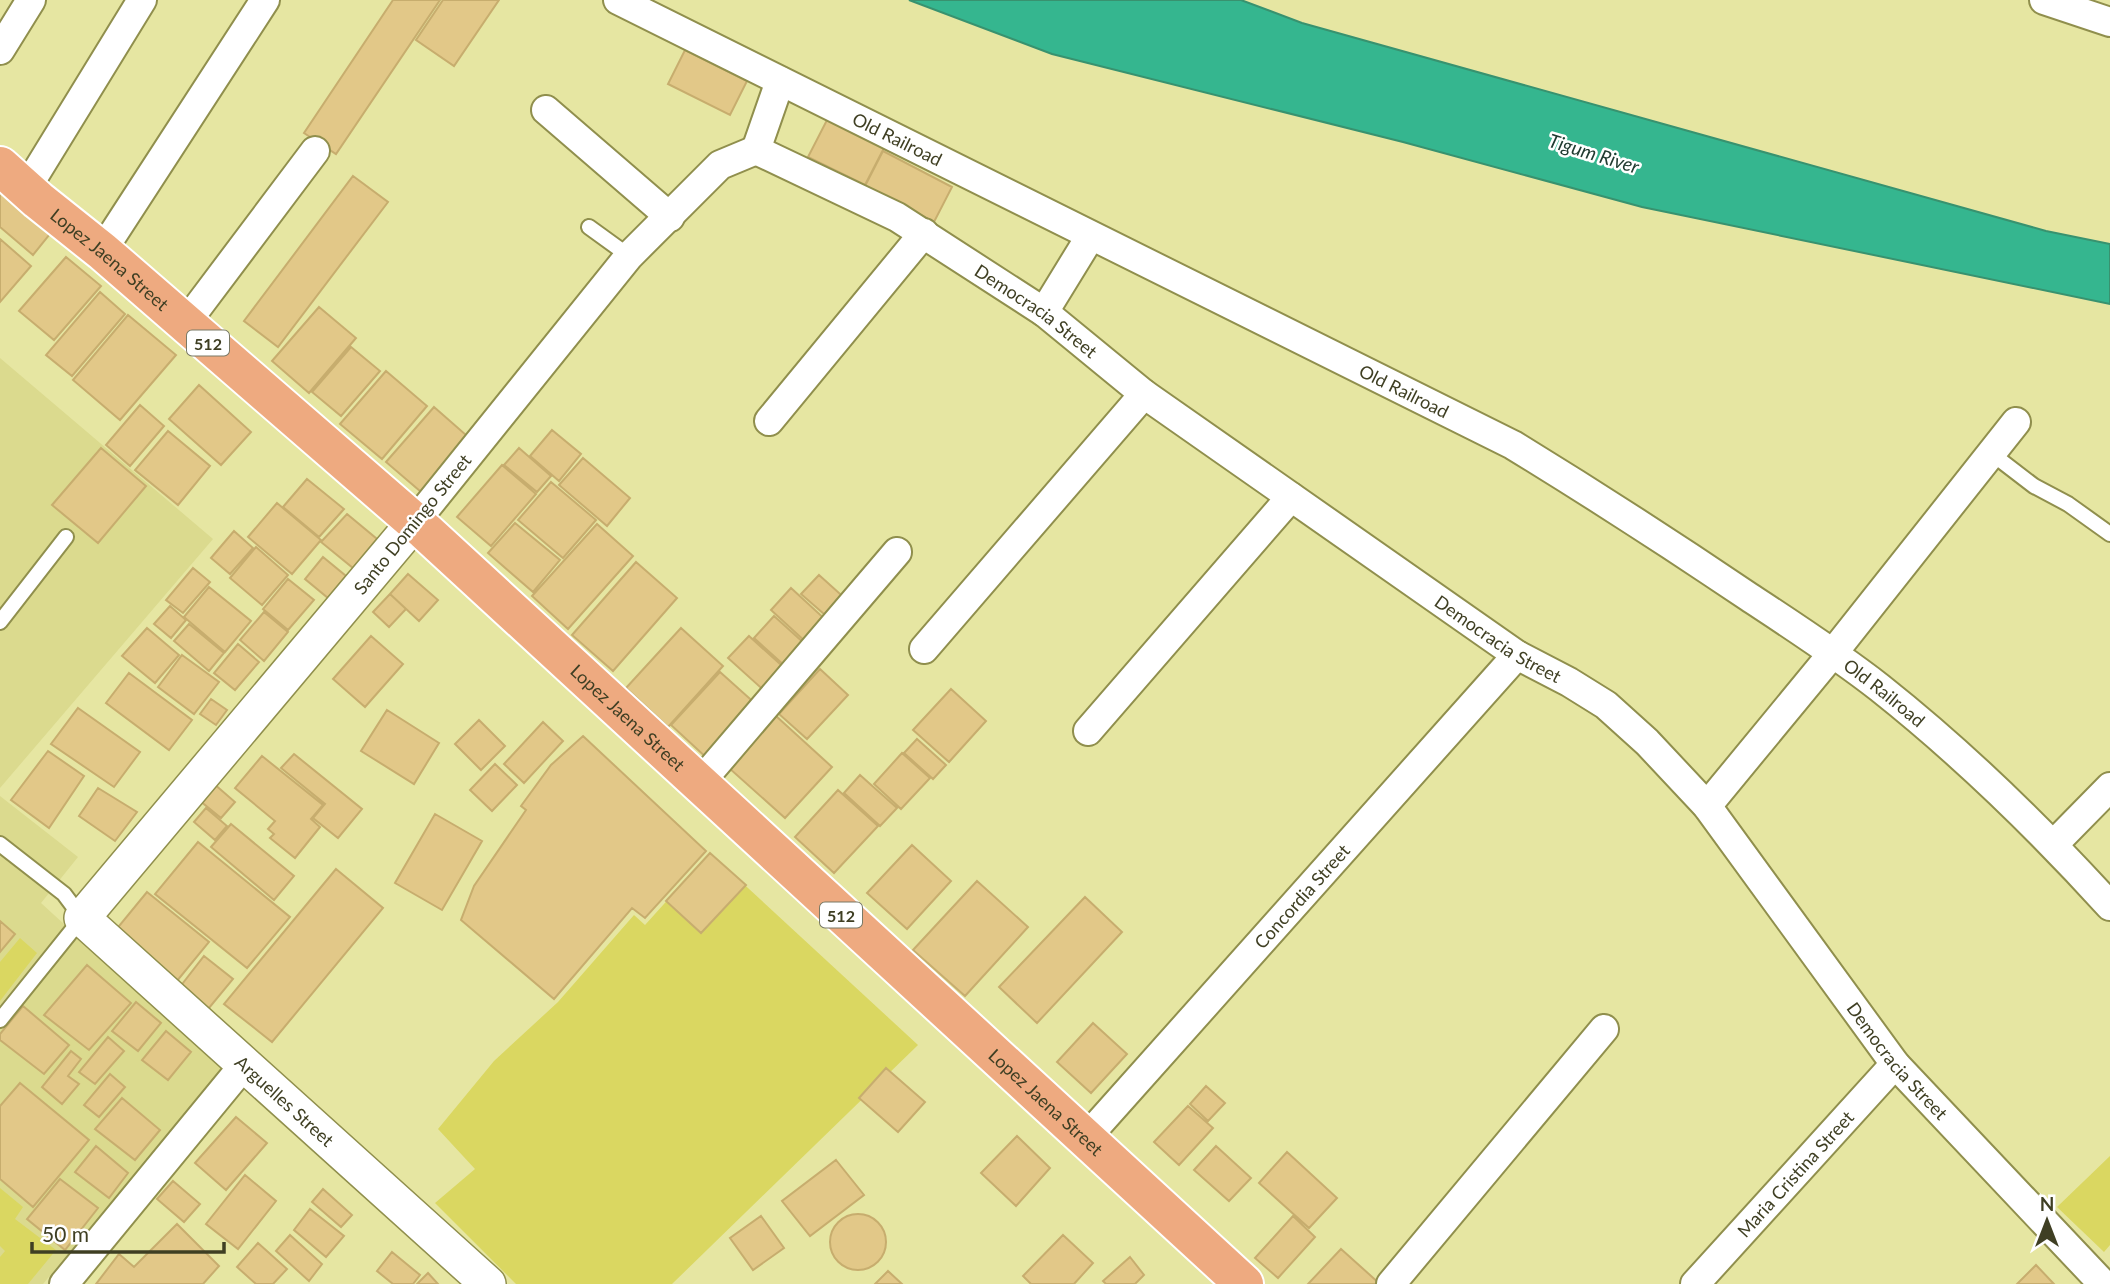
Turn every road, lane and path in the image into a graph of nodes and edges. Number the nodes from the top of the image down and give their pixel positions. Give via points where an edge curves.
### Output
1 (32, 0) edge
2 (142, 0) edge
3 (265, 0) edge
4 (618, 0) edge
5 (2044, 0) edge
6 (2110, 22) edge
7 (0, 50) edge
8 (780, 81) junction
9 (546, 110) dead end
10 (756, 150) junction
11 (315, 151) dead end
12 (13, 177) edge
13 (670, 217) junction
14 (589, 227) dead end
15 (923, 233) junction
16 (1090, 237) junction
17 (102, 251) junction
18 (629, 256) junction
19 (1044, 312) junction
20 (185, 324) junction
21 (1144, 394) junction
22 (769, 421) dead end
23 (2016, 422) dead end
24 (1992, 453) junction
25 (1291, 497) junction
26 (414, 523) junction
27 (2110, 534) edge
28 (66, 537) dead end
29 (897, 552) dead end
30 (0, 622) edge
31 (924, 649) dead end
32 (1833, 653) junction
33 (1517, 655) junction
34 (1088, 731) dead end
35 (698, 785) junction
36 (2110, 787) edge
37 (1707, 806) junction
38 (0, 844) edge
39 (2054, 844) junction
40 (2110, 906) edge
41 (82, 918) junction
42 (0, 1020) edge
43 (1604, 1029) dead end
44 (1895, 1064) junction
45 (244, 1065) junction
46 (1086, 1138) junction
47 (64, 1284) edge
48 (488, 1284) edge
49 (1244, 1284) edge
50 (1391, 1284) edge
51 (1695, 1284) edge
52 (2103, 1284) edge

1 - 7 street
2 - 12 street
3 - 17 street
4 - 8 street, Old Railroad
5 - 6 street
8 - 10 street
8 - 16 street, Old Railroad
9 - 13 street
10 - 13 street, Santo Domingo Street via 720,165
10 - 15 street, Democracia Street
11 - 20 street
12 - 17 main road, Lopez Jaena Street / 512
13 - 18 street, Santo Domingo Street
14 - 18 lane
15 - 19 street, Democracia Street
15 - 22 street
16 - 19 street
16 - 32 street, Old Railroad via 1513,445
17 - 20 main road, Lopez Jaena Street / 512
18 - 26 street, Santo Domingo Street
19 - 21 street, Democracia Street
20 - 26 main road, Lopez Jaena Street / 512
21 - 25 street, Democracia Street
21 - 31 street
23 - 24 street
24 - 27 lane
24 - 32 street
25 - 33 street, Democracia Street
25 - 34 street
26 - 35 main road, Lopez Jaena Street / 512
26 - 41 street, Santo Domingo Street
28 - 30 lane
29 - 35 street
32 - 37 street
32 - 39 street, Old Railroad via 1943,741
33 - 37 street, Democracia Street via 1606,705
33 - 46 street, Concordia Street
35 - 46 main road, Lopez Jaena Street / 512
36 - 39 street
37 - 44 street, Democracia Street
38 - 41 lane via 64,894
39 - 40 street, Old Railroad
41 - 42 lane
41 - 45 street, Arguelles Street
43 - 50 street
44 - 51 street, Maria Cristina Street
44 - 52 street, Democracia Street
45 - 47 street
45 - 48 street, Arguelles Street
46 - 49 main road, Lopez Jaena Street / 512

